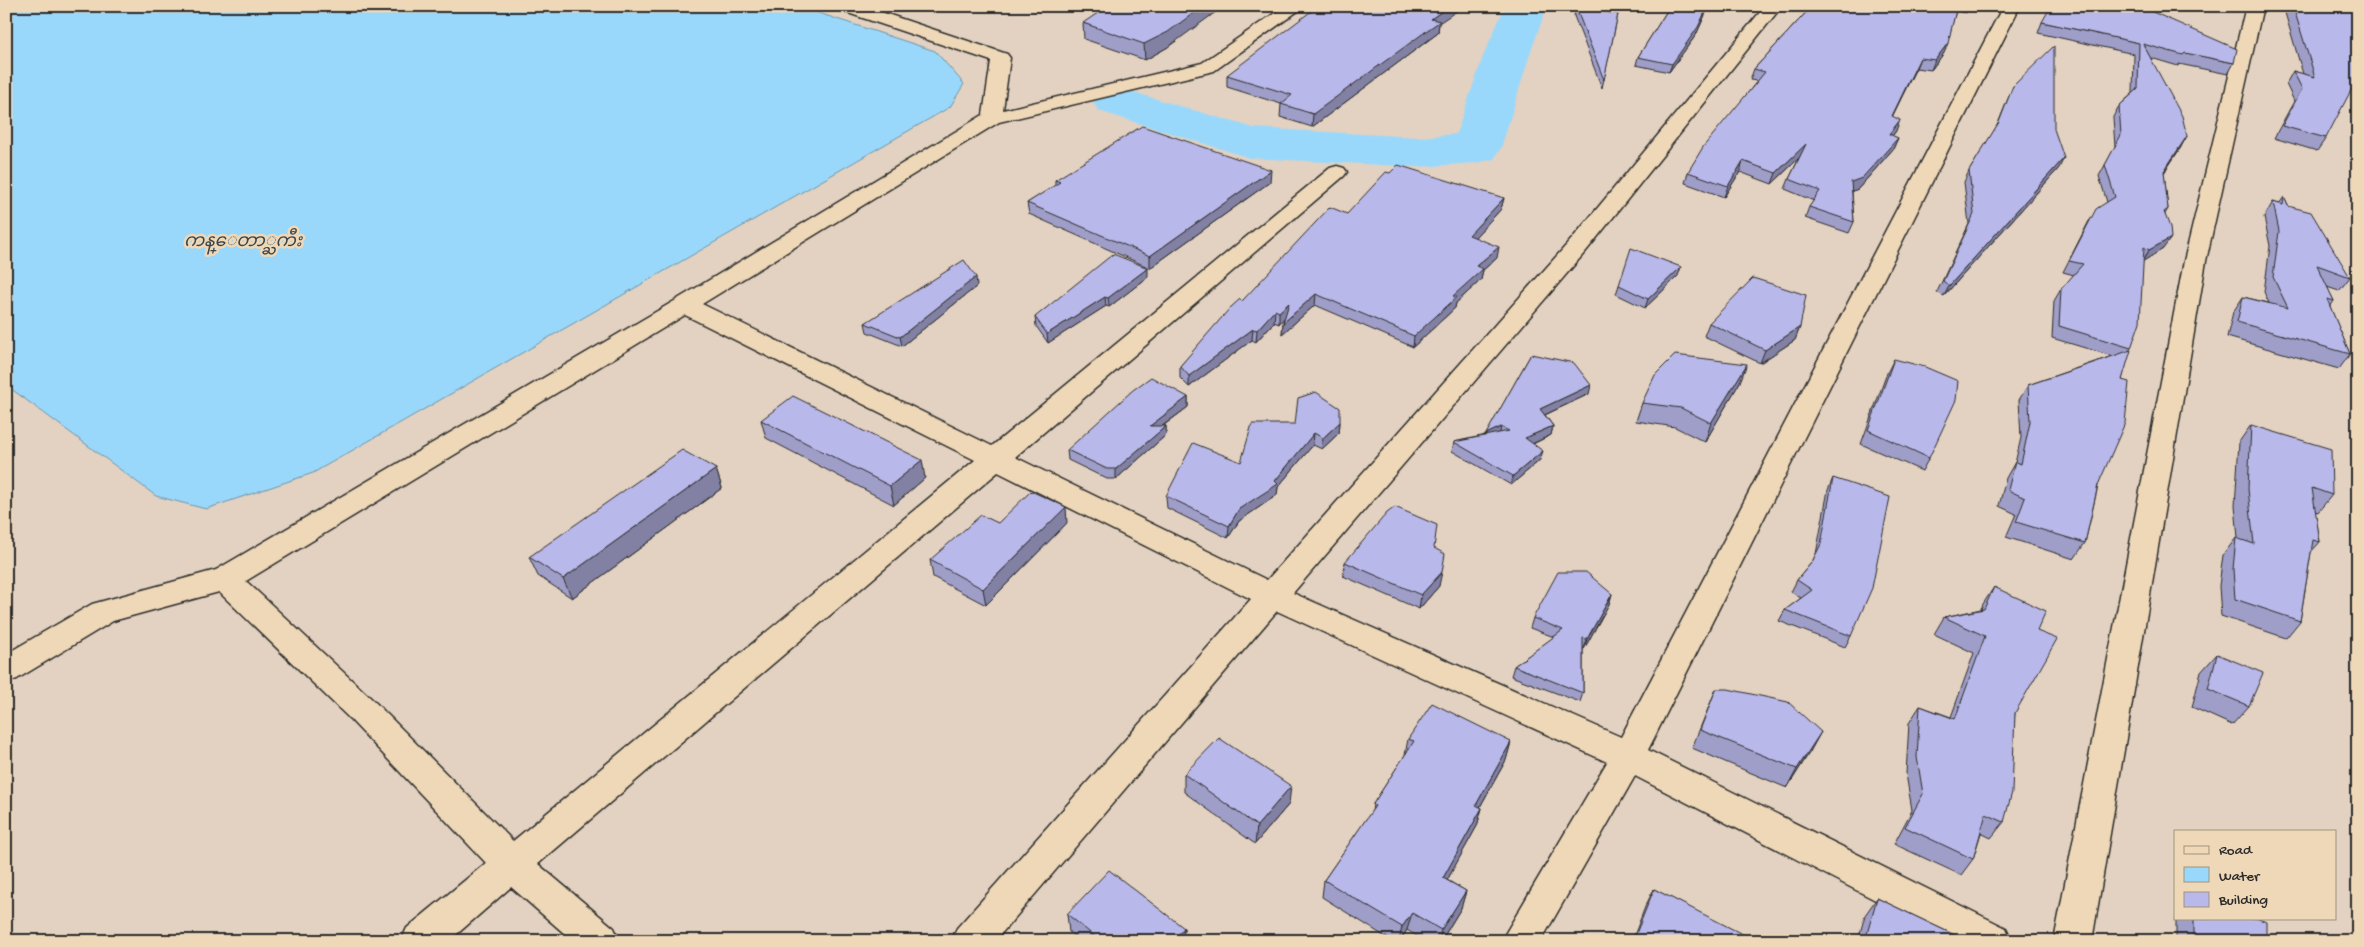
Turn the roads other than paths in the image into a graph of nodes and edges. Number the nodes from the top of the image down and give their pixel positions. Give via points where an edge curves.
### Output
1 (845, 6) edge
2 (1297, 6) edge
3 (1774, 6) edge
4 (2012, 6) edge
5 (2255, 6) edge
6 (992, 118) junction
7 (1337, 172) dead end
8 (684, 306) junction
9 (995, 459) junction
10 (225, 579) junction
11 (1272, 596) junction
12 (6, 670) edge
13 (1628, 756) junction
14 (512, 864) junction
15 (420, 941) edge
16 (601, 941) edge
17 (970, 941) edge
18 (1520, 941) edge
19 (1993, 941) edge
20 (2073, 941) edge

1 - 6 street via 1001,58
2 - 6 street via 1208,67
3 - 11 street via 1579,245
4 - 13 street
5 - 20 street via 2195,261
6 - 8 street
7 - 9 street
8 - 9 street
8 - 10 street
9 - 11 street
9 - 14 street
10 - 12 street via 103,612
10 - 14 street via 361,709
11 - 13 street
11 - 17 street
13 - 18 street
13 - 19 street
14 - 15 street
14 - 16 street

